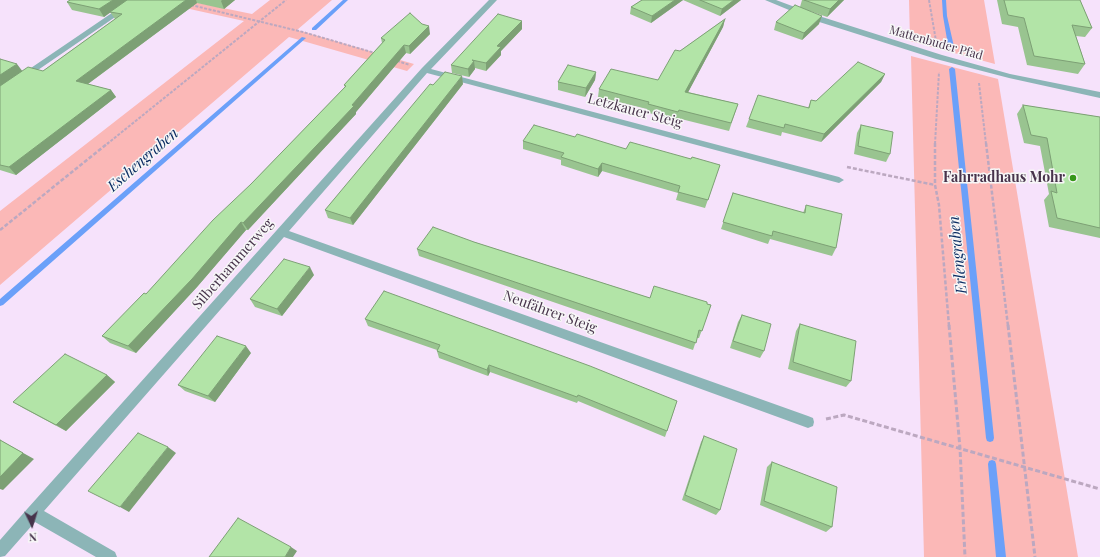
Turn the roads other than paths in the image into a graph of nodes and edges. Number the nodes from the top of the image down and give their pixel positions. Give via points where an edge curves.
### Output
1 (136, 0) edge
2 (493, 0) edge
3 (769, 0) edge
4 (425, 70) junction
5 (0, 93) edge
6 (1100, 95) edge
7 (839, 180) road end
8 (281, 232) junction
9 (808, 422) road end
10 (33, 513) junction
11 (0, 550) edge
12 (110, 557) edge

1 - 5 street
2 - 4 street, Silberhammerweg
3 - 6 street, Mattenbuder Pfad via 816,18 977,68
4 - 7 street, Letzkauer Steig
4 - 8 street, Silberhammerweg
8 - 9 street, Neufährer Steig
8 - 10 street, Silberhammerweg
10 - 11 street, Silberhammerweg
10 - 12 street

